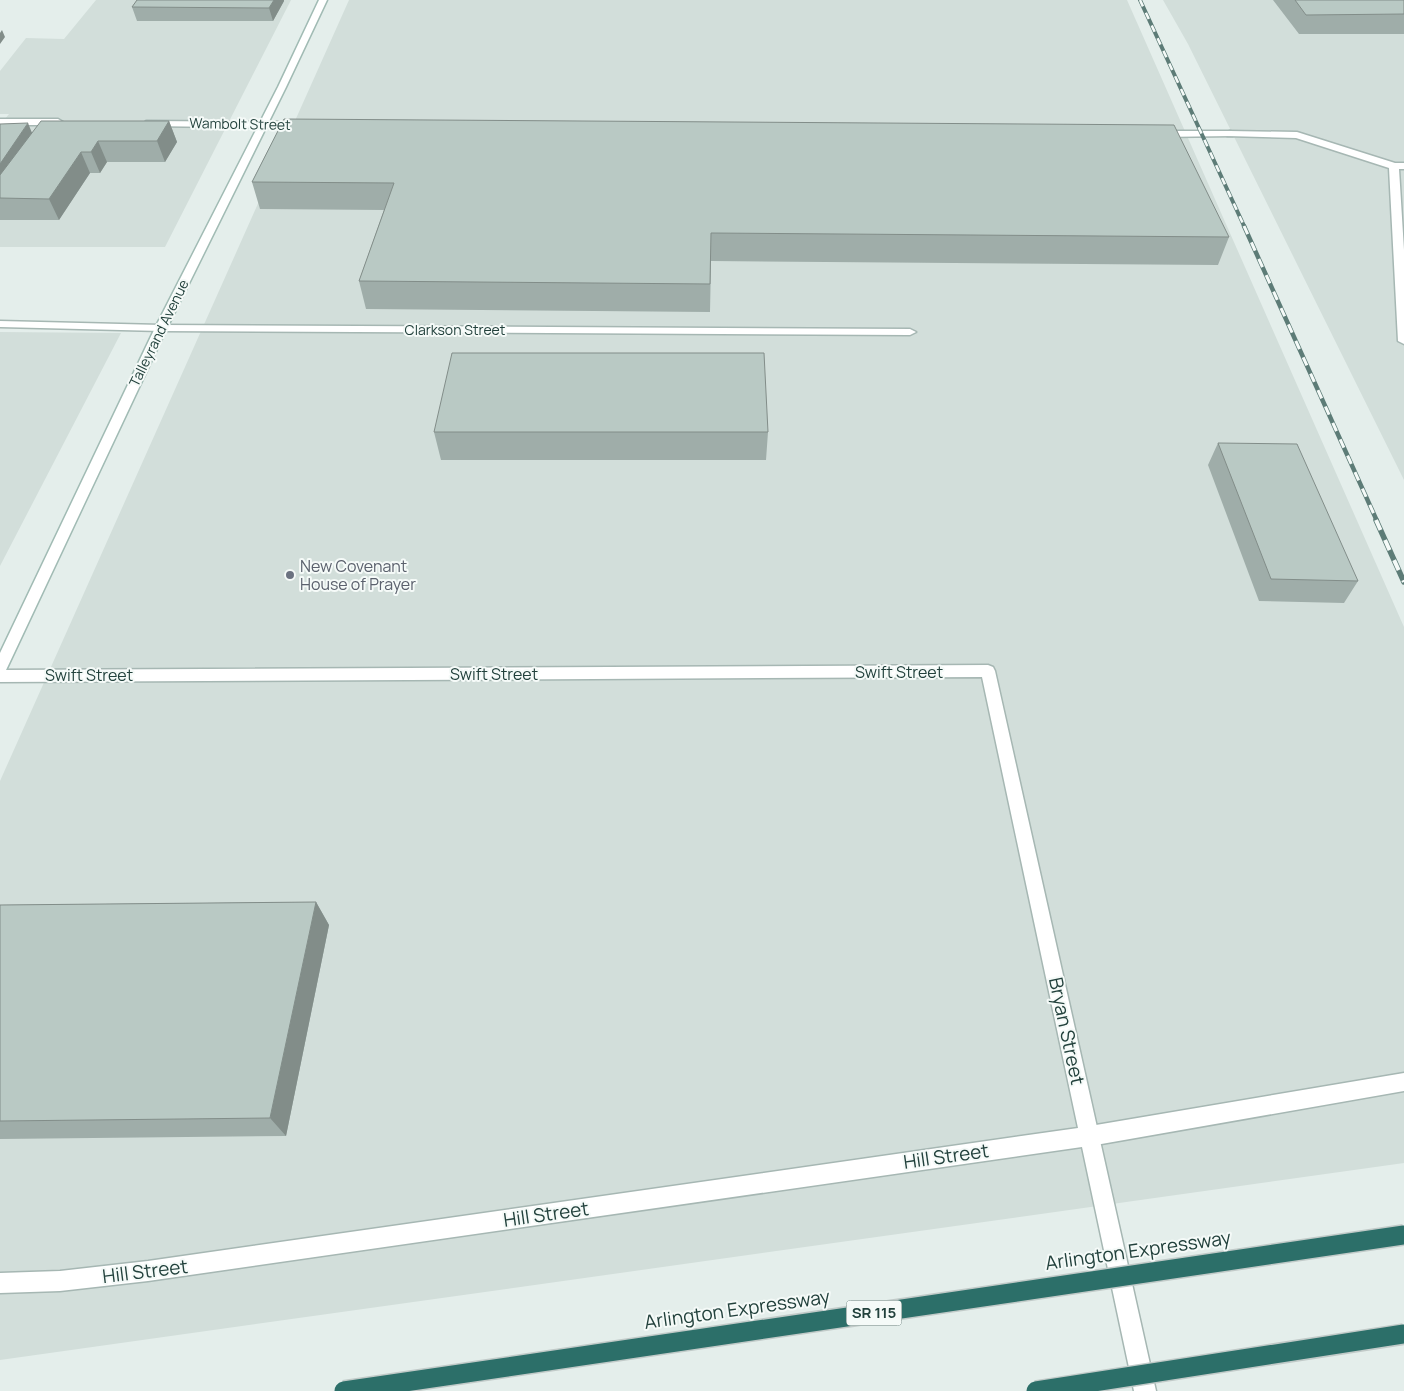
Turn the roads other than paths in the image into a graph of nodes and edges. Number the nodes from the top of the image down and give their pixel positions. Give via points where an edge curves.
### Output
1 (323, 0) edge
2 (0, 122) edge
3 (68, 122) edge
4 (136, 123) edge
5 (262, 125) junction
6 (314, 125) edge
7 (1144, 134) edge
8 (1399, 166) edge
9 (0, 324) edge
10 (161, 328) junction
11 (910, 332) dead end
12 (1404, 341) edge
13 (0, 668) edge
14 (988, 671) joint
15 (0, 676) edge
16 (1404, 1082) edge
17 (1090, 1136) junction
18 (1404, 1235) edge
19 (0, 1283) edge
20 (1404, 1334) edge
21 (344, 1391) edge
22 (1036, 1391) edge
23 (1145, 1391) edge

1 - 5 street, Talleyrand Avenue
2 - 3 street
4 - 5 street, Wambolt Street
5 - 6 street, Wambolt Street
5 - 10 street, Talleyrand Avenue
7 - 8 street via 1297,135
8 - 12 street
9 - 10 street, Clarkson Street
10 - 11 street, Clarkson Street
10 - 13 street, Talleyrand Avenue
14 - 15 street, Swift Street
14 - 17 street, Bryan Street
16 - 17 street, Hill Street
17 - 19 street, Hill Street via 148,1271 60,1282
17 - 23 street, Bryan Street
18 - 21 highway, Arlington Expressway / SR 115, bridge
20 - 22 highway, bridge

